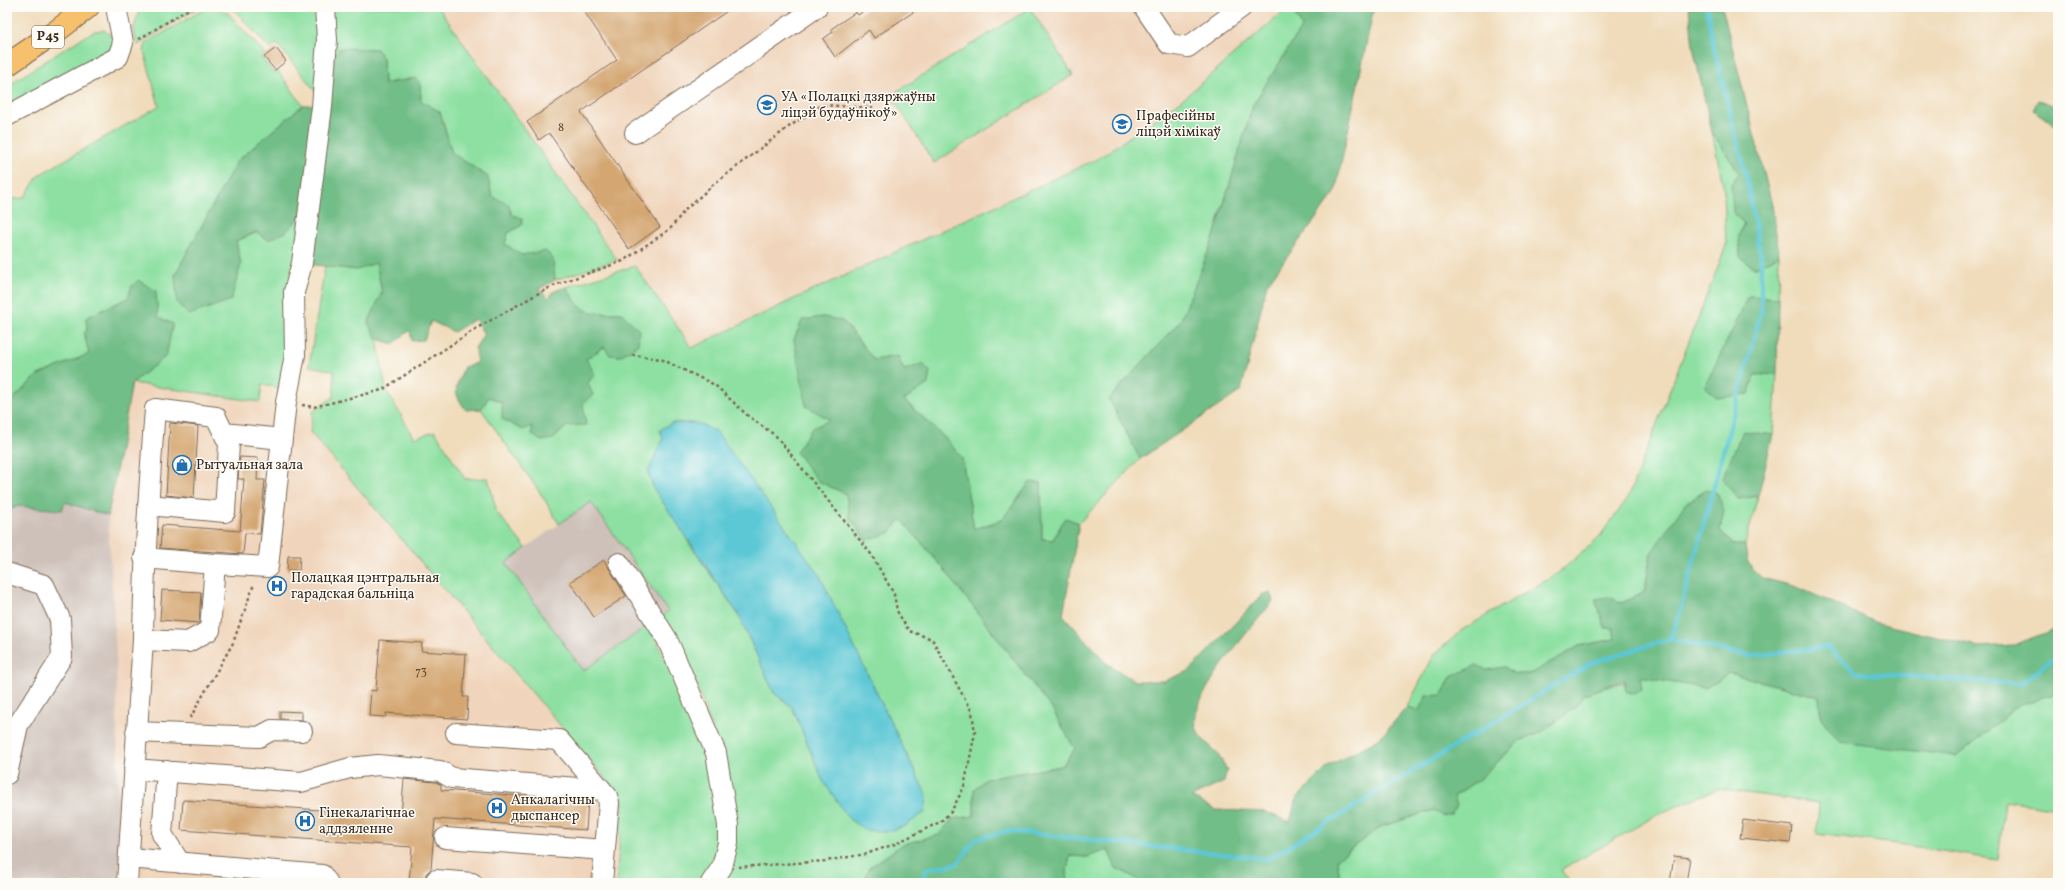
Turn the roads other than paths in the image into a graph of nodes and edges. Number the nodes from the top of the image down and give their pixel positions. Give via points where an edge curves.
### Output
1 (88, 7) edge
2 (116, 7) edge
3 (325, 7) edge
4 (817, 7) edge
5 (1144, 7) edge
6 (1242, 7) edge
7 (7, 65) edge
8 (7, 116) edge
9 (635, 133) dead end
10 (224, 433) junction
11 (282, 439) junction
12 (148, 505) junction
13 (144, 558) junction
14 (619, 563) dead end
15 (215, 564) junction
16 (7, 573) edge
17 (142, 640) junction
18 (302, 731) dead end
19 (136, 732) junction
20 (456, 733) dead end
21 (134, 769) junction
22 (167, 772) junction
23 (7, 774) edge
24 (602, 790) junction
25 (445, 838) dead end
26 (605, 850) junction
27 (129, 858) junction
28 (180, 863) junction
29 (717, 875) edge
30 (436, 880) dead end
31 (127, 883) edge
32 (328, 883) edge
33 (472, 883) edge
34 (602, 883) edge

1 - 7 main road, Р45
2 - 8 lane via 123,43 118,57
3 - 11 lane via 327,40 322,107 302,264 294,292 295,355
4 - 9 lane
5 - 6 lane via 1169,44 1188,47
10 - 11 lane
10 - 12 lane via 229,444 225,512
10 - 12 lane via 216,417 155,409
11 - 15 lane via 268,567
12 - 13 lane
13 - 15 lane
13 - 17 lane
14 - 29 lane via 667,639 716,753 728,825 728,843
15 - 17 lane via 210,630 188,642
16 - 23 lane via 44,585 60,619 62,657 18,725
17 - 19 lane
18 - 19 lane via 272,730 258,737
19 - 21 lane
20 - 24 lane via 559,740
21 - 22 lane
21 - 27 lane
22 - 24 lane via 301,782 350,768 378,765 440,771 452,778
22 - 28 lane via 162,834
24 - 26 lane via 609,803
25 - 26 lane
26 - 34 lane
27 - 28 lane
27 - 31 lane
28 - 32 lane via 322,875
30 - 33 lane

